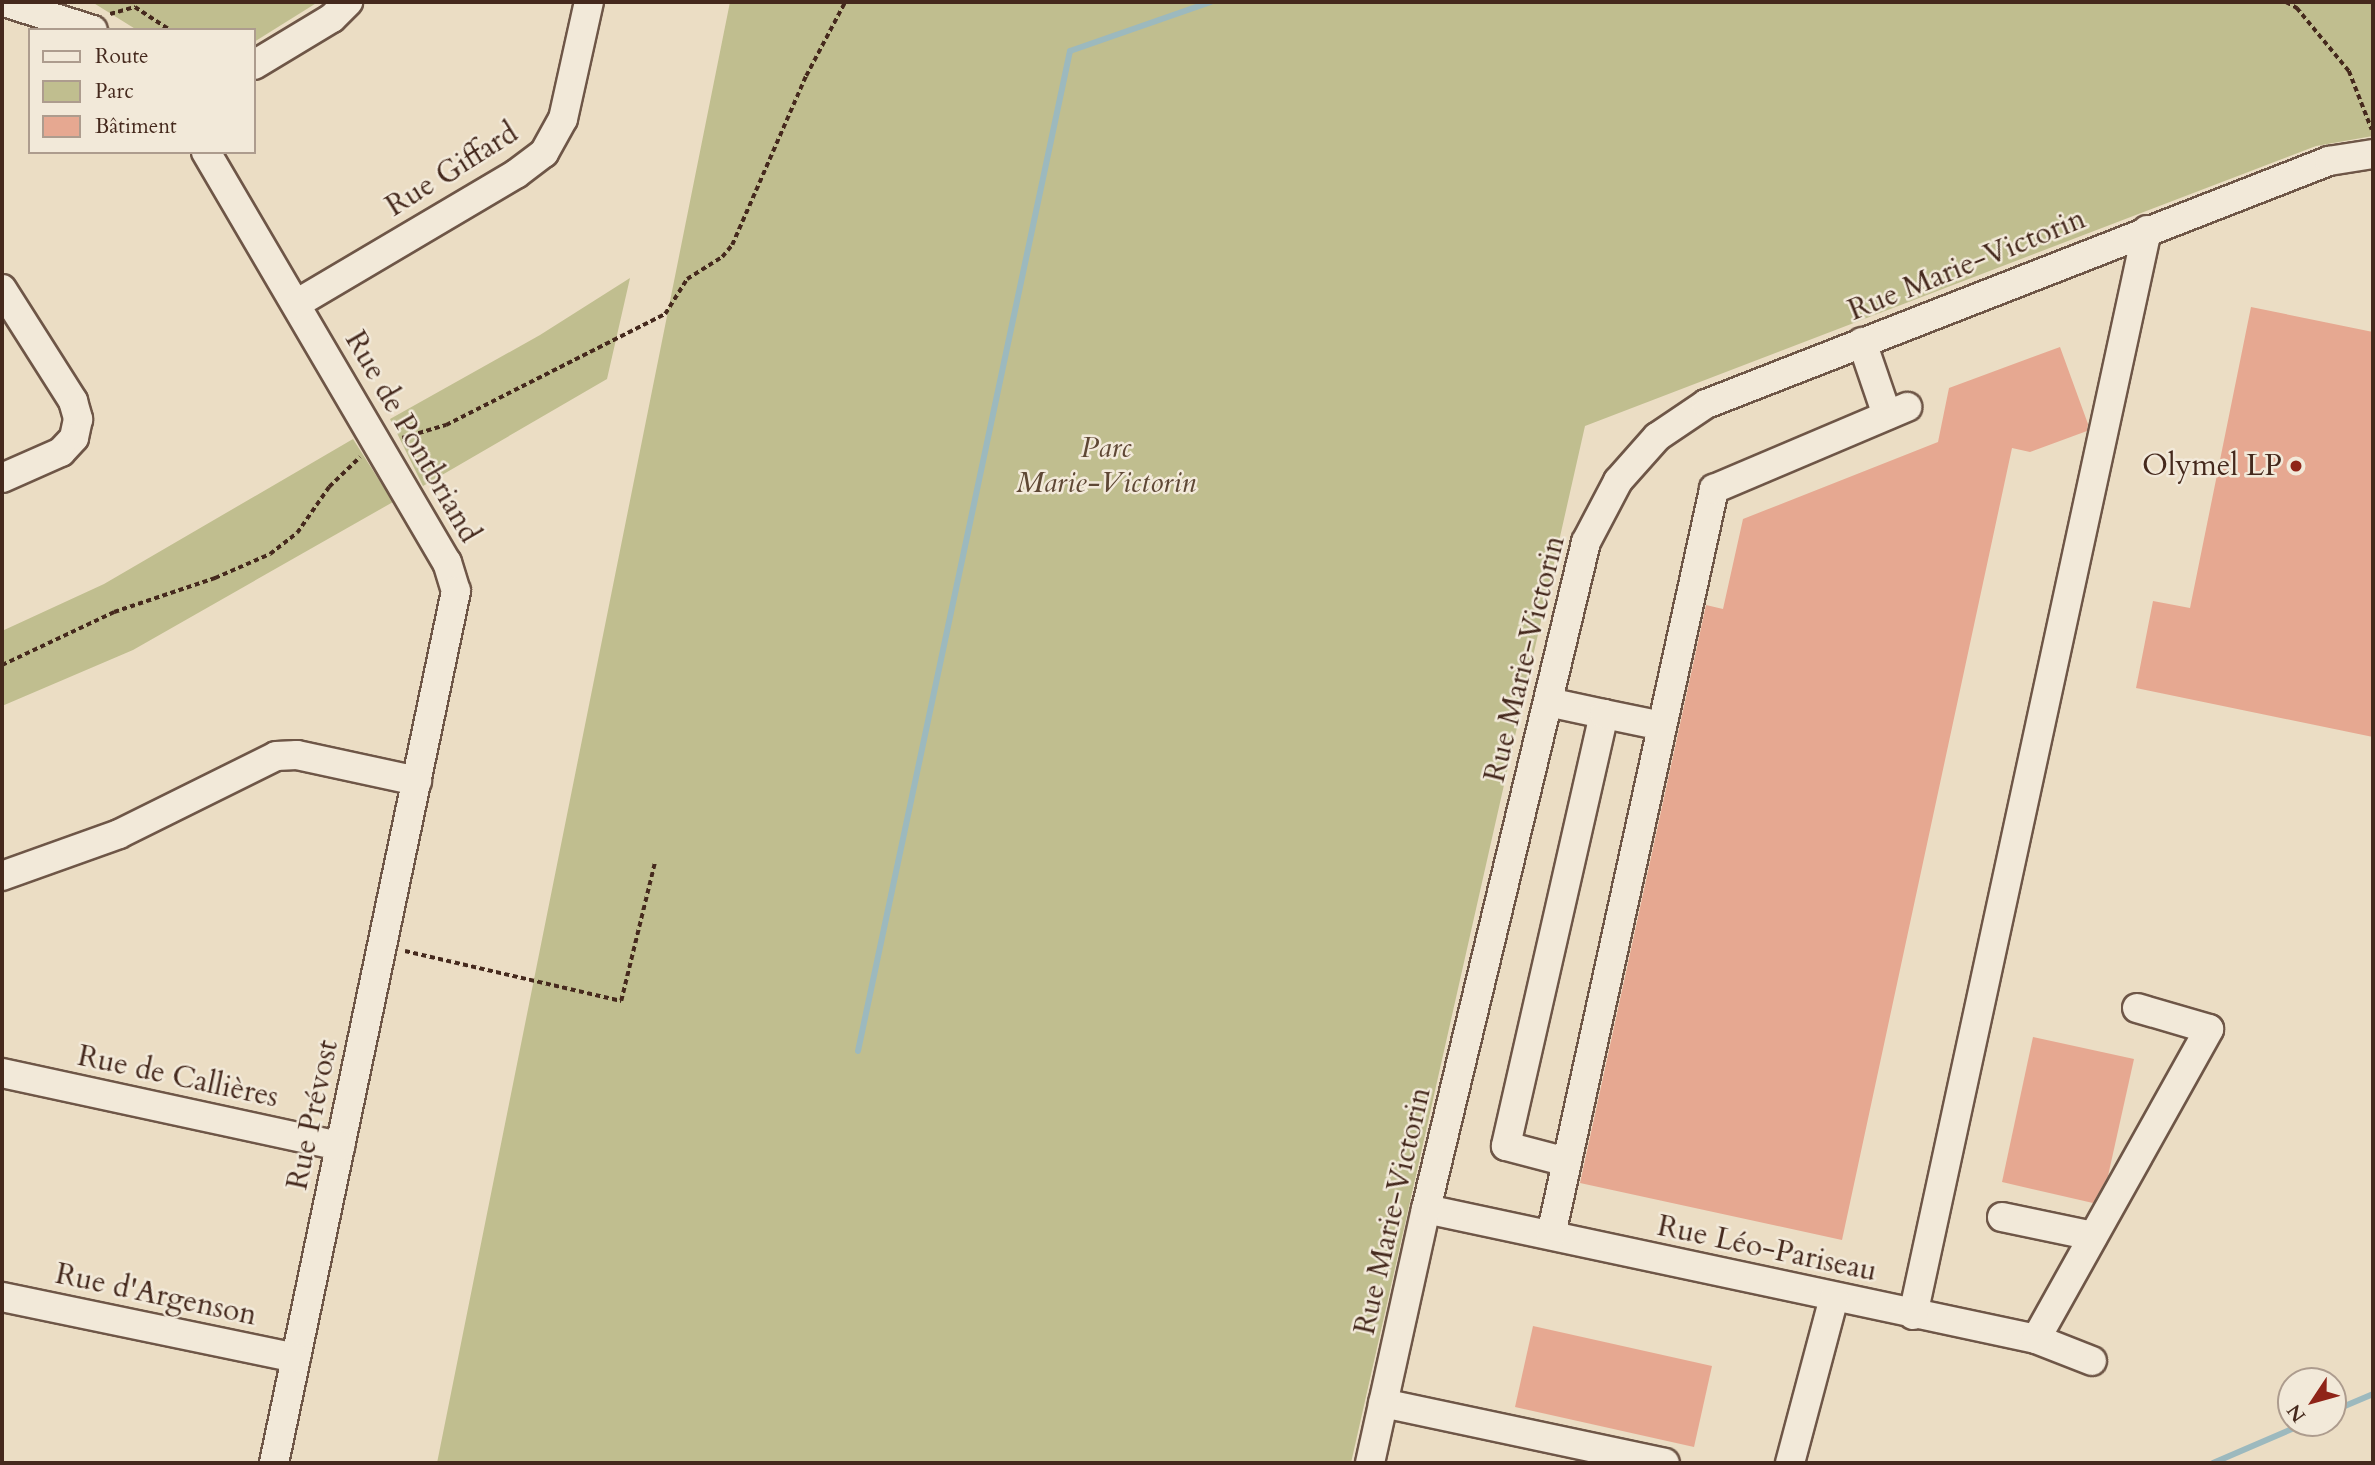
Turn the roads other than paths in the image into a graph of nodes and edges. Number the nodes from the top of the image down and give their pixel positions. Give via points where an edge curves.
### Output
1 (4, 2) edge
2 (348, 2) edge
3 (589, 2) edge
4 (87, 26) edge
5 (256, 64) edge
6 (207, 154) edge
7 (2373, 154) edge
8 (2147, 230) junction
9 (2, 289) edge
10 (296, 304) junction
11 (1862, 342) junction
12 (2, 478) edge
13 (1548, 702) junction
14 (1604, 714) junction
15 (1662, 726) junction
16 (417, 781) junction
17 (2, 876) edge
18 (2137, 1007) dead end
19 (2, 1073) edge
20 (340, 1146) junction
21 (1567, 1162) junction
22 (1426, 1209) junction
23 (2002, 1217) dead end
24 (1551, 1235) junction
25 (2093, 1236) junction
26 (2, 1297) edge
27 (1834, 1298) junction
28 (1913, 1315) junction
29 (2035, 1339) junction
30 (296, 1358) junction
31 (2092, 1361) dead end
32 (1383, 1403) junction
33 (274, 1463) edge
34 (1370, 1463) edge
35 (1665, 1463) edge
36 (1790, 1463) edge

1 - 4 street
2 - 5 street via 332,18
3 - 10 street, Rue Giffard via 563,119 544,153
6 - 10 street, Rue de Pontbriand
7 - 8 street, Rue Marie-Victorin via 2329,161
8 - 11 street, Rue Marie-Victorin
8 - 28 street
9 - 12 street via 73,401 78,419 74,438 61,452
10 - 16 street, Rue de Pontbriand via 447,562 456,591
11 - 13 street, Rue Marie-Victorin via 1706,404 1657,437 1618,481 1586,542
11 - 15 street via 1897,411 1714,489
13 - 14 street
13 - 22 street, Rue Marie-Victorin
14 - 15 street
14 - 21 street via 1506,1146
15 - 21 street
16 - 17 street via 297,755 276,756 119,834
16 - 20 street, Rue Prévost
18 - 25 street via 2209,1029
19 - 20 street, Rue de Callières
20 - 30 street, Rue Prévost
21 - 24 street
22 - 24 street, Rue Léo-Pariseau
22 - 32 street, Rue Marie-Victorin
23 - 25 street
24 - 27 street, Rue Léo-Pariseau
25 - 29 street
26 - 30 street, Rue d'Argenson
27 - 28 street, Rue Léo-Pariseau
27 - 36 street
28 - 29 street, Rue Léo-Pariseau
29 - 31 street, Rue Léo-Pariseau
30 - 33 street, Rue Prévost
32 - 34 street, Rue Marie-Victorin
32 - 35 street

